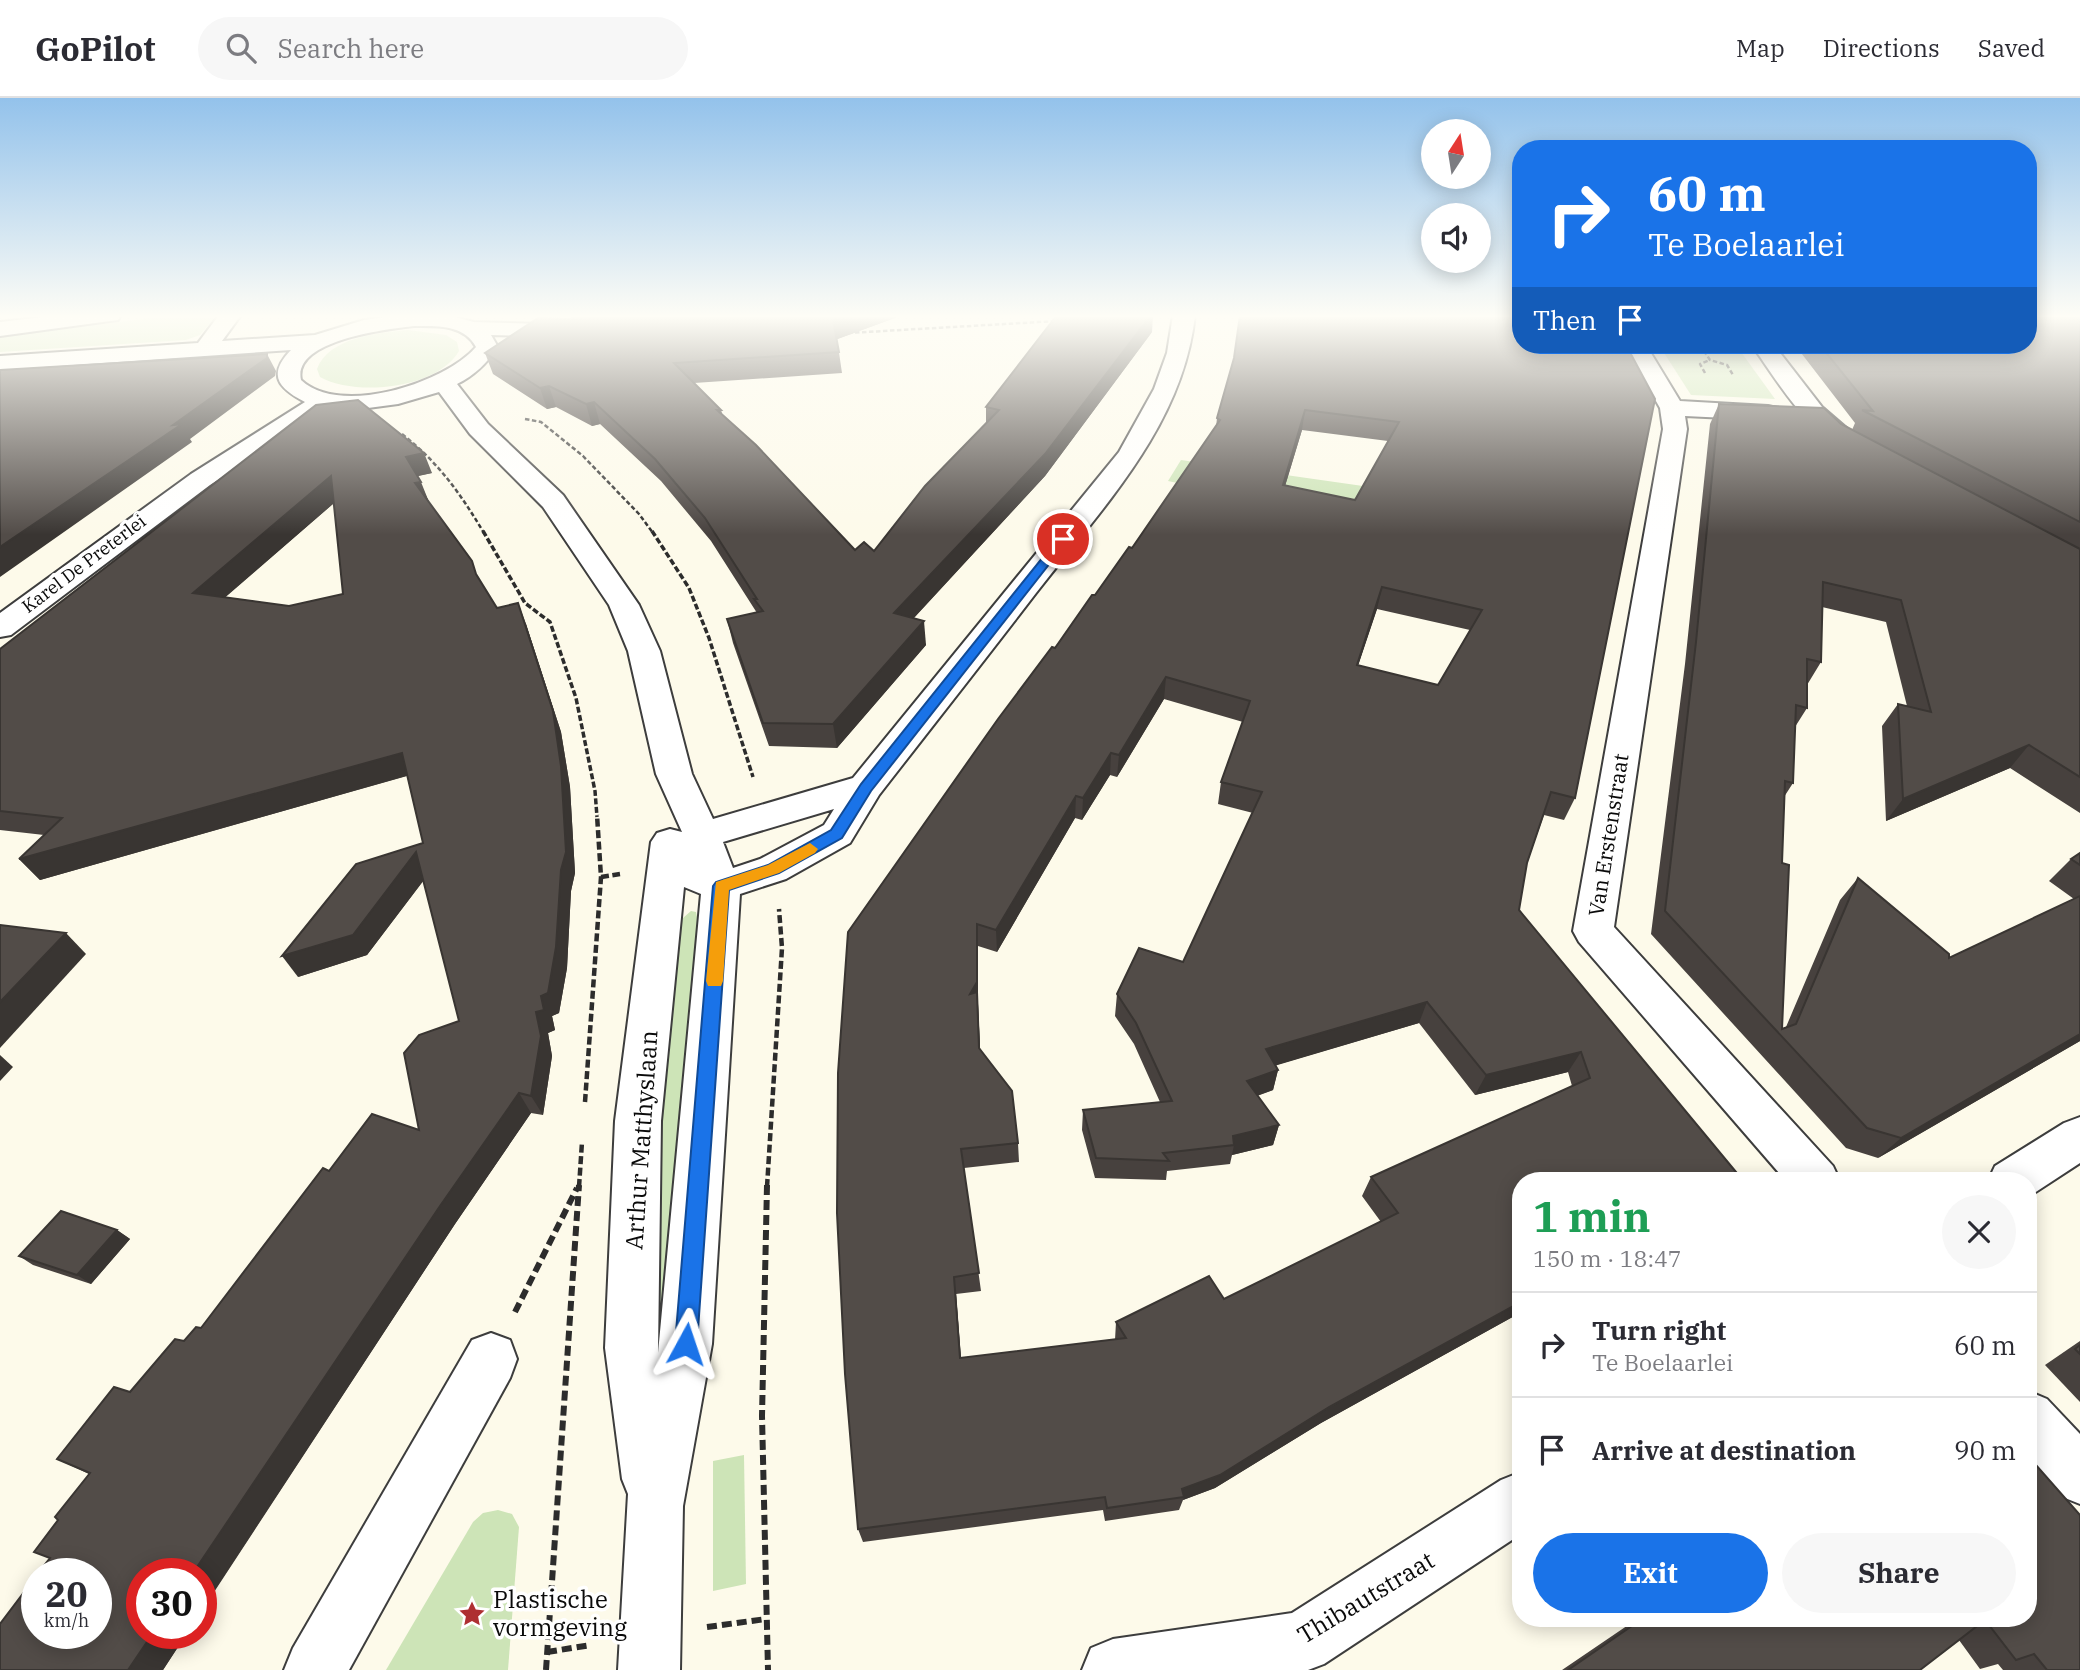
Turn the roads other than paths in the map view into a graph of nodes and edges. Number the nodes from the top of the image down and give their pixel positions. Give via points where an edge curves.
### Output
1 (425, 388) edge
2 (448, 388) edge
3 (1167, 388) edge
4 (1660, 388) edge
5 (1796, 388) edge
6 (298, 390) joint
7 (390, 398) junction
8 (326, 399) junction
9 (1672, 408) junction
10 (1817, 415) junction
11 (479, 429) junction
12 (1876, 457) edge
13 (168, 501) junction
14 (0, 628) edge
15 (674, 774) junction
16 (866, 787) junction
17 (702, 835) junction
18 (669, 866) junction
19 (721, 886) junction
20 (2080, 1138) edge
21 (1808, 1172) edge
22 (2026, 1172) edge
23 (491, 1359) road end
24 (2037, 1428) edge
25 (2080, 1476) edge
26 (654, 1506) junction
27 (1512, 1506) edge
28 (315, 1670) edge
29 (649, 1670) edge
30 (1113, 1670) edge

1 - 7 street
2 - 11 street, Arthur Matthyslaan
3 - 16 street via 1129,457
4 - 9 street
5 - 10 street
6 - 8 street
6 - 13 street, Karel De Preterlei
7 - 8 street
7 - 11 street, Arthur Matthyslaan
8 - 13 street, Karel De Preterlei
9 - 10 street
9 - 21 street, Van Erstenstraat via 1675,429 1593,931
10 - 12 street via 1840,438
11 - 15 street, Arthur Matthyslaan via 553,501 624,605 644,651
13 - 14 street, Karel De Preterlei
15 - 17 street, Arthur Matthyslaan
15 - 18 street, Arthur Matthyslaan
16 - 17 street
16 - 19 street via 837,834 774,869
17 - 18 street
17 - 19 street, Arthur Matthyslaan
18 - 19 street
18 - 26 street, Arthur Matthyslaan via 638,1121 631,1348
19 - 26 street, Arthur Matthyslaan via 686,1344
20 - 22 street
23 - 28 street
24 - 25 street
26 - 29 street, Arthur Matthyslaan
27 - 30 street, Thibautstraat via 1302,1642

